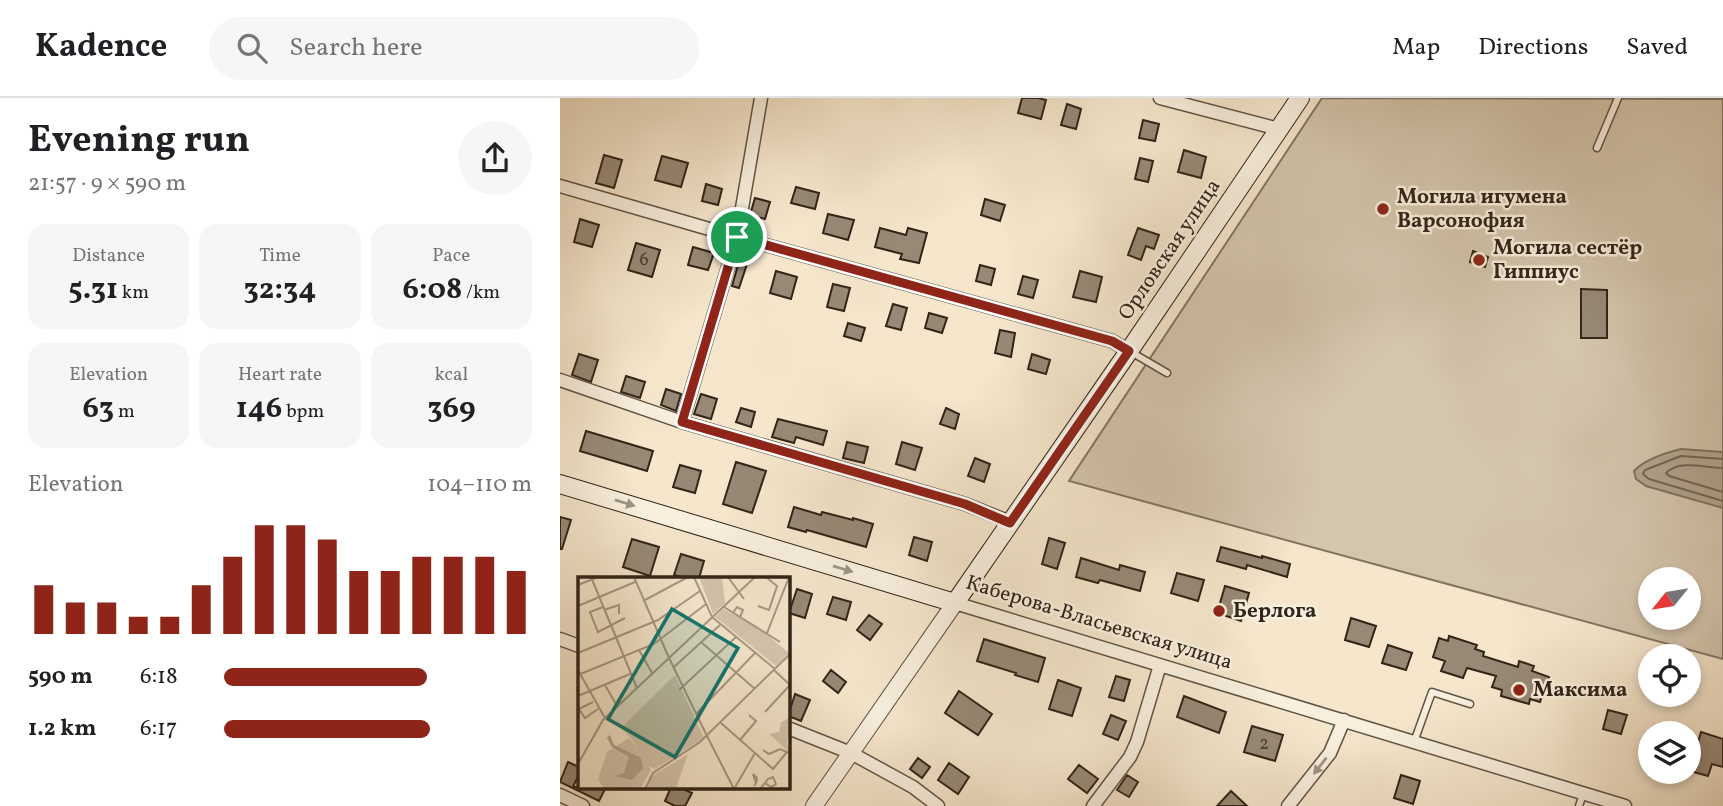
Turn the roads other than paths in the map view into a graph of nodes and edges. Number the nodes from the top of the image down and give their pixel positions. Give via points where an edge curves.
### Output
1 (761, 98) edge
2 (1160, 98) edge
3 (1300, 98) edge
4 (1618, 98) edge
5 (1279, 129) junction
6 (1597, 148) dead end
7 (560, 186) edge
8 (737, 237) junction
9 (1129, 351) junction
10 (1167, 373) dead end
11 (560, 380) edge
12 (682, 422) junction
13 (560, 484) edge
14 (1010, 523) junction
15 (955, 603) junction
16 (560, 639) edge
17 (578, 646) edge
18 (1160, 665) junction
19 (1470, 704) dead end
20 (1344, 720) junction
21 (789, 728) edge
22 (1414, 742) junction
23 (850, 753) junction
24 (560, 795) edge
25 (1581, 800) edge
26 (583, 806) edge
27 (814, 806) edge
28 (937, 806) edge
29 (1093, 806) edge
30 (1288, 806) edge
31 (1625, 806) edge

1 - 8 street
2 - 5 street
3 - 5 main road, Орловская улица
4 - 6 lane
5 - 9 main road, Орловская улица
7 - 8 street
8 - 9 street via 1112,341
8 - 12 street
9 - 10 lane
9 - 14 main road, Орловская улица
11 - 12 street
12 - 14 street via 965,504
13 -> 15 main road, Каберова-Власьевская улица
14 - 15 main road, Орловская улица
15 - 18 street, Каберова-Власьевская улица
15 - 23 street, Орловская улица
16 - 17 street
18 - 20 street, Каберова-Власьевская улица
18 - 29 street via 1130,757
19 - 22 lane via 1432,692
20 - 22 street, Каберова-Власьевская улица
20 -> 30 street via 1330,753
21 - 23 street
22 - 25 street, Каберова-Власьевская улица
23 - 27 street, Орловская улица
23 - 28 street
24 - 26 street
25 - 31 street, Каберова-Власьевская улица

